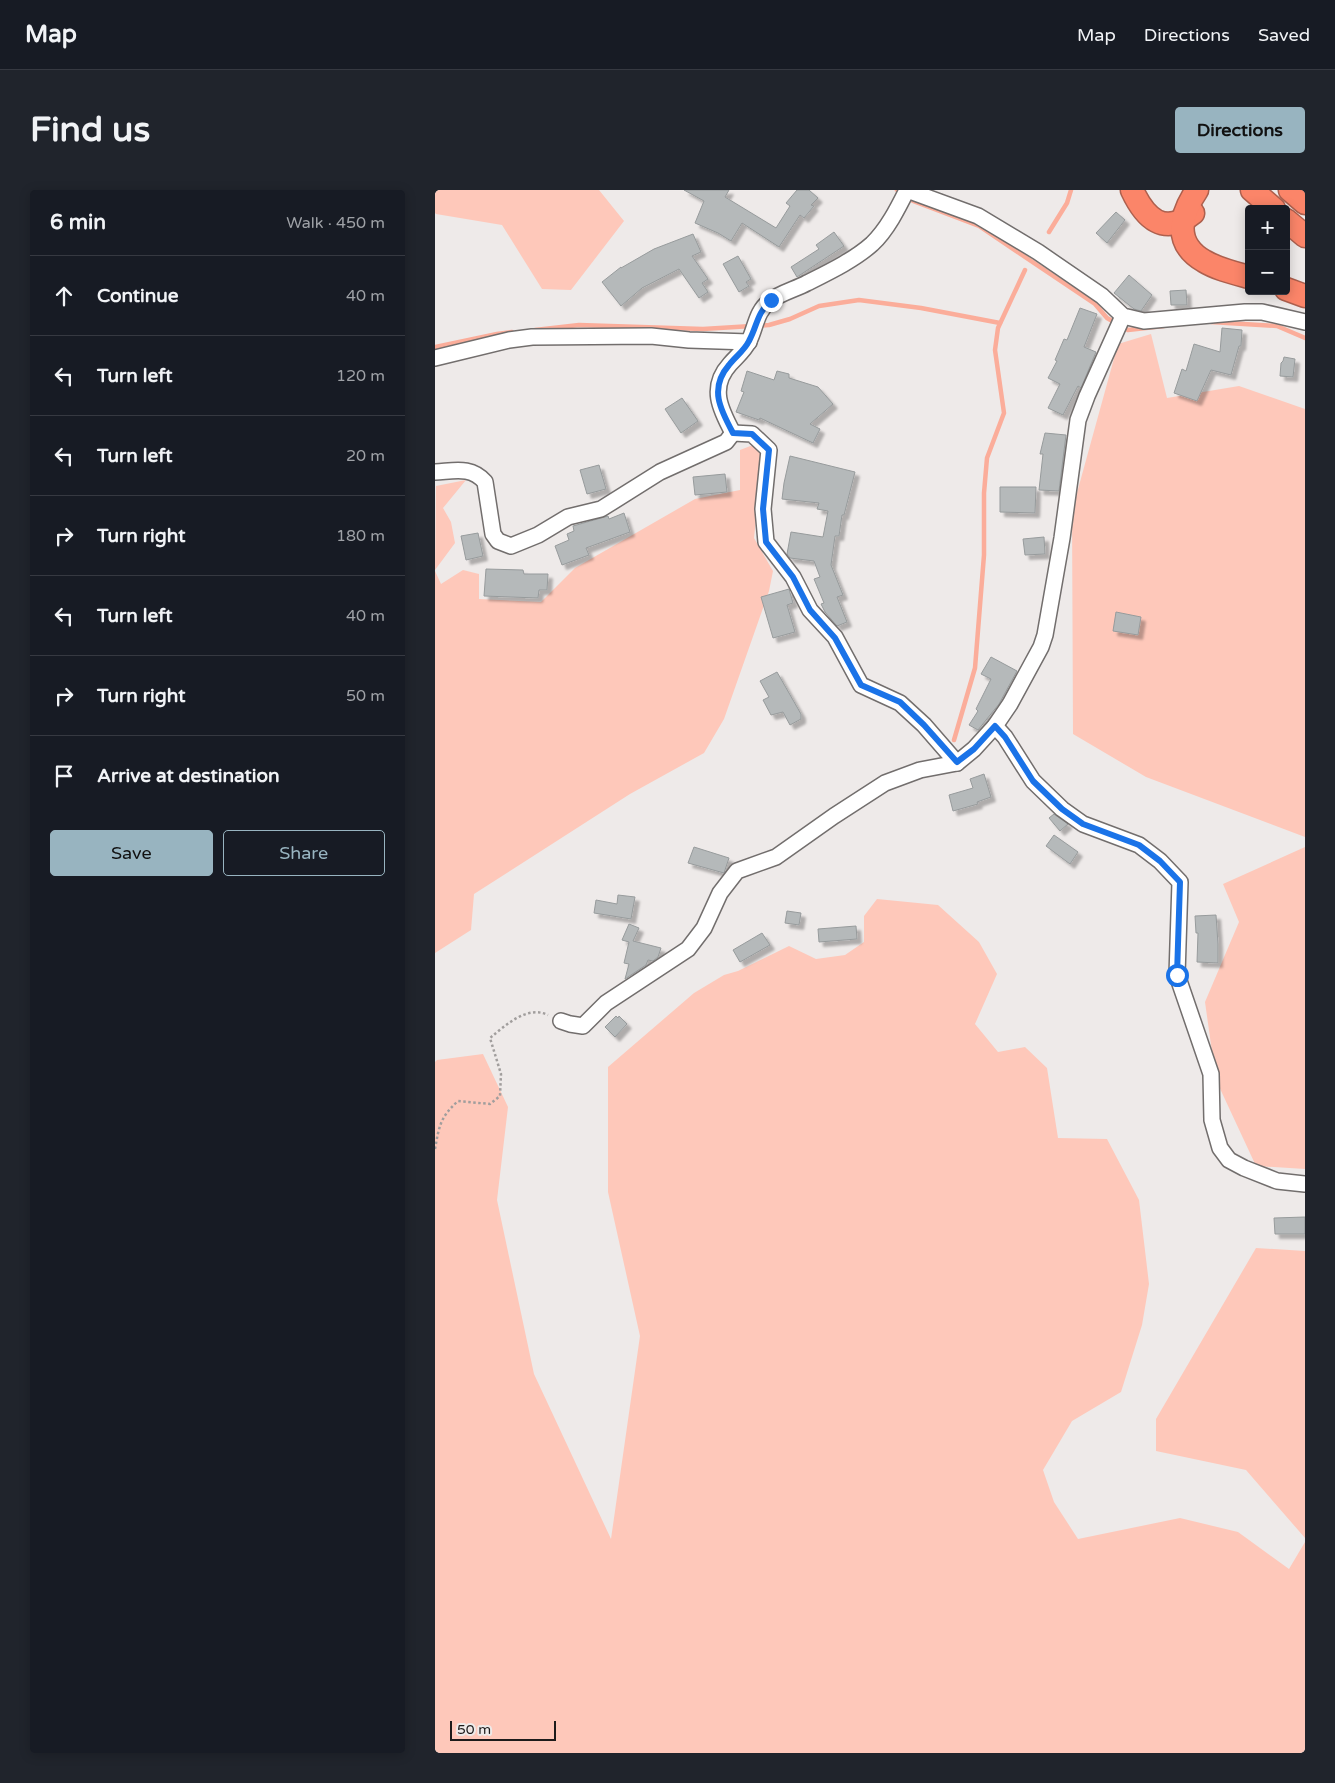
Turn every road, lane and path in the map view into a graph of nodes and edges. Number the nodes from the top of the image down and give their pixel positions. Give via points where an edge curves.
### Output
1 (907, 190) edge
2 (1132, 190) edge
3 (1197, 190) edge
4 (1210, 190) edge
5 (1252, 190) edge
6 (1290, 190) edge
7 (1305, 203) edge
8 (1269, 205) edge
9 (1182, 222) junction
10 (1290, 223) edge
11 (1305, 236) edge
12 (1245, 276) edge
13 (1290, 291) edge
14 (1305, 296) edge
15 (1305, 322) edge
16 (1120, 323) junction
17 (753, 331) junction
18 (435, 358) edge
19 (733, 433) junction
20 (435, 472) edge
21 (995, 726) junction
22 (957, 762) junction
23 (561, 1021) joint
24 (435, 1149) edge
25 (1305, 1184) edge

1 - 16 street via 978,216 1038,252 1102,296
1 - 17 street via 883,232 872,244 813,280 771,300 762,309
2 - 9 highway via 1149,216 1169,224
3 - 9 highway via 1183,213
4 - 9 highway via 1195,211
5 - 8 highway
6 - 7 highway
9 - 12 highway via 1185,241 1191,251 1203,261
10 - 11 highway
13 - 14 highway
15 - 16 street via 1262,312 1245,312
16 - 21 street via 1078,420 1045,635
17 - 18 street via 689,340 651,336 532,337
17 - 19 street via 740,356 720,378 717,399
19 - 20 street via 726,442 660,472 601,509 568,517 511,546 498,541 493,534 485,482 480,477 466,470
19 - 22 street via 752,434 769,450 763,509 766,542 793,577 810,610 835,638 861,685 900,702
21 - 22 street
21 - 25 street via 1033,781 1062,809 1083,824 1139,845 1180,882 1177,975 1211,1074 1212,1120 1220,1148 1229,1160 1244,1168 1277,1181
22 - 23 street via 920,770 885,783 777,857 737,871 720,893 704,928 688,949 606,1003 583,1026
23 - 24 path via 545,1013 527,1013 490,1038 501,1074 500,1096 490,1104 458,1101 440,1122

